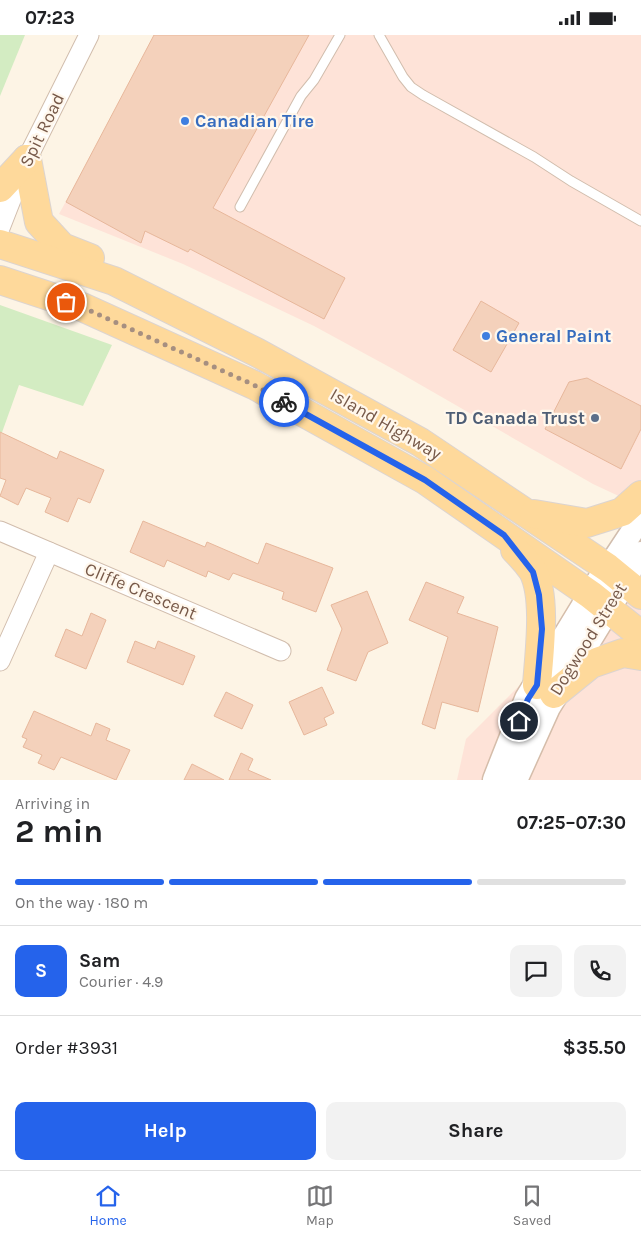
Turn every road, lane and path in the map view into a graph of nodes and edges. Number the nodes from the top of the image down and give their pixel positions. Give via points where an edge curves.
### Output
1 (89, 35) edge
2 (340, 35) edge
3 (379, 35) edge
4 (26, 159) junction
5 (0, 187) edge
6 (240, 207) dead end
7 (641, 221) edge
8 (0, 228) edge
9 (0, 243) edge
10 (0, 280) edge
11 (320, 387) junction
12 (641, 495) edge
13 (525, 513) junction
14 (641, 518) edge
15 (0, 531) edge
16 (504, 535) junction
17 (49, 552) junction
18 (641, 553) edge
19 (624, 581) edge
20 (599, 601) junction
21 (641, 635) edge
22 (281, 651) dead end
23 (641, 656) edge
24 (0, 661) edge
25 (546, 689) junction
26 (496, 780) edge
27 (514, 780) edge

1 - 4 street, Spit Road
2 - 6 lane via 301,96
3 - 7 lane via 411,87
4 - 5 main road
4 - 8 street, Spit Road
4 - 11 main road via 39,222 62,247 154,283 269,345
9 - 11 main road, Island Highway via 114,281 256,351
10 - 16 main road, Island Highway via 82,307 254,385 425,480
11 - 13 main road, Island Highway via 420,442
12 - 13 main road via 622,512 587,523
13 - 19 main road, Island Highway
14 - 19 street, Dogwood Street
15 - 17 street, Cliffe Crescent
16 - 20 main road, Island Highway
16 - 25 main road via 533,572 539,595
17 - 22 street, Cliffe Crescent
17 - 24 street
18 - 19 street, Dogwood Street
19 - 20 main road, Dogwood Street
20 - 21 main road, Island Highway
20 - 25 main road, Dogwood Street
23 - 25 main road via 623,653 592,664
25 - 26 main road, Dogwood Street via 528,699
25 - 27 main road, Dogwood Street via 547,707

